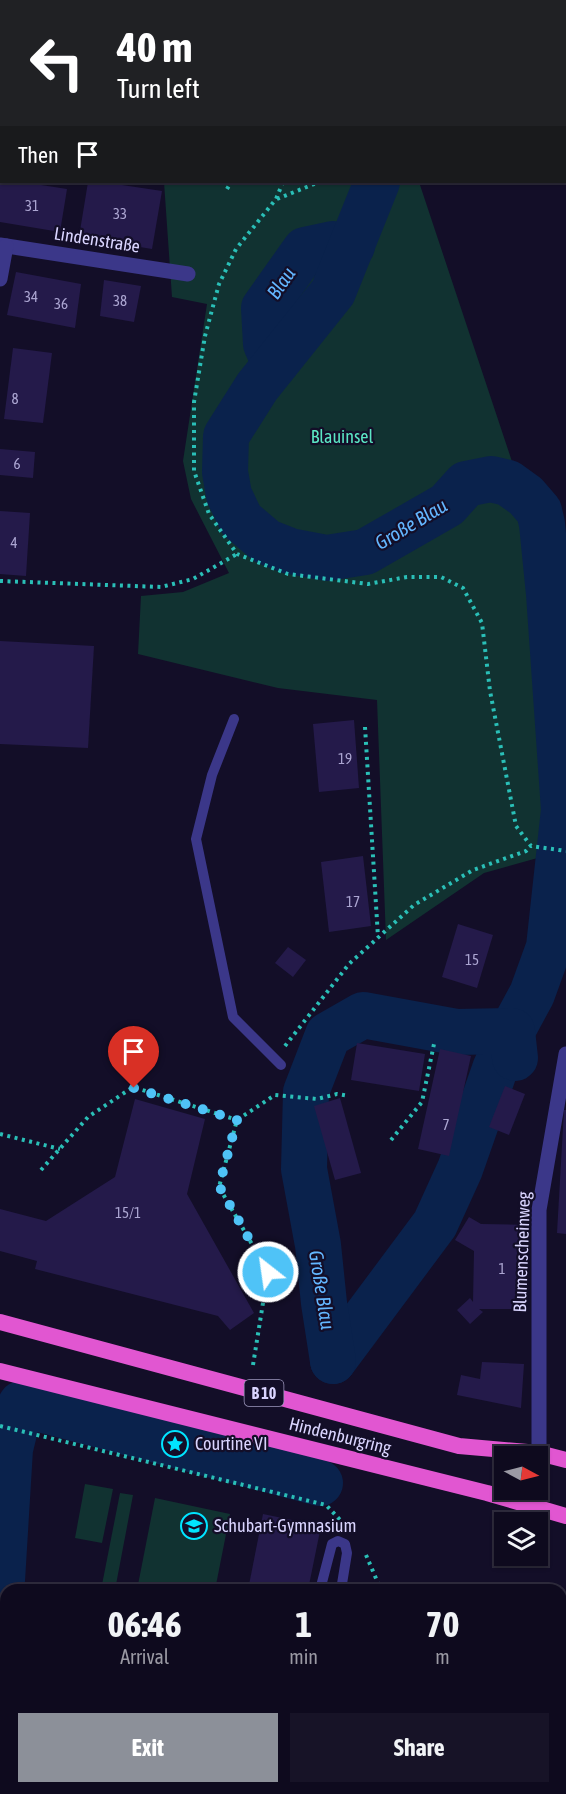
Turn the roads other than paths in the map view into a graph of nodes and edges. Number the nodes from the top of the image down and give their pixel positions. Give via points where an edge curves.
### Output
1 (3, 245) edge
2 (188, 274) dead end
3 (0, 279) edge
4 (234, 719) dead end
5 (566, 1054) edge
6 (281, 1065) road end
7 (0, 1322) edge
8 (0, 1371) edge
9 (539, 1446) edge
10 (494, 1450) edge
11 (548, 1456) edge
12 (566, 1460) edge
13 (566, 1516) edge
14 (321, 1584) edge
15 (342, 1584) edge

1 - 2 street, Lindenstraße
1 - 3 street
4 - 6 lane via 212,775 196,839 233,1017
5 - 9 street, Blumenscheinweg via 539,1210
7 - 10 highway, Hindenburgring / B 10 via 459,1446
8 - 13 highway, Hindenburgring / B 10
11 - 12 highway, Hindenburgring
14 - 15 lane via 328,1554 338,1541 345,1544 347,1553

